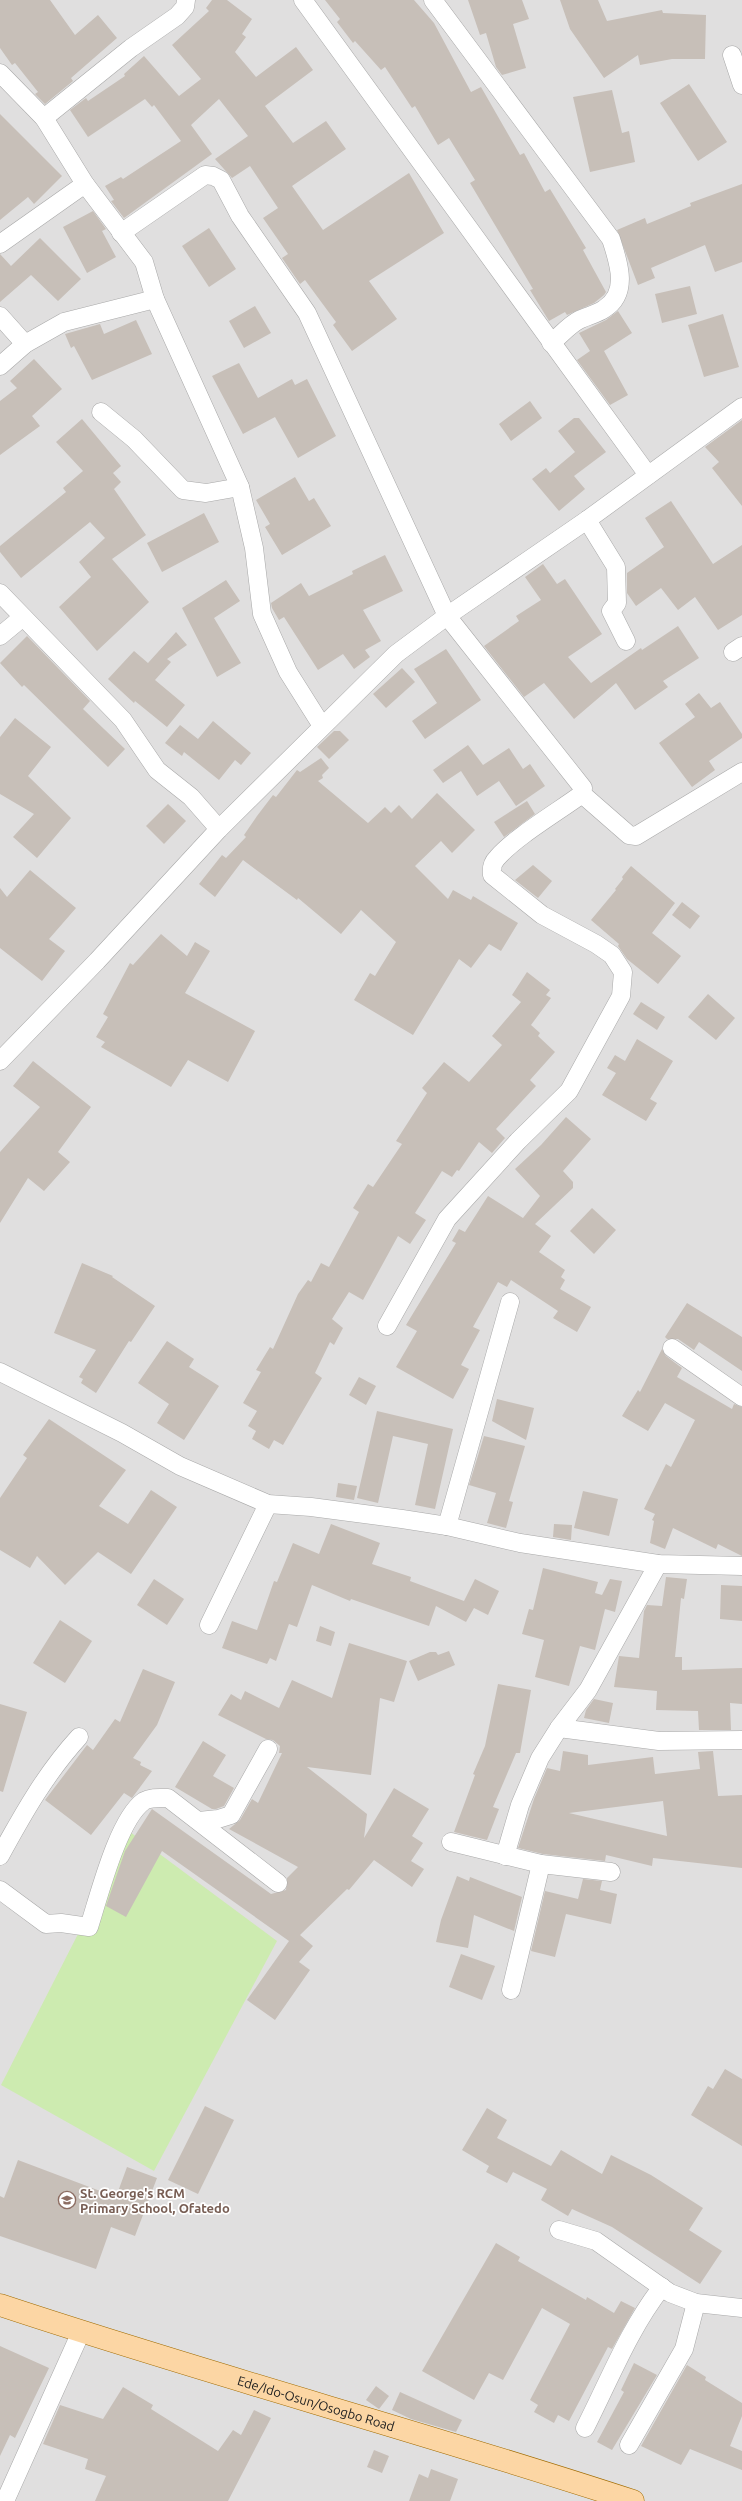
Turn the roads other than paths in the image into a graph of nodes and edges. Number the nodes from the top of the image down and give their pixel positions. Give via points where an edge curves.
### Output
1 (186, 0) edge
2 (303, 0) edge
3 (433, 0) edge
4 (732, 55) dead end
5 (0, 73) edge
6 (742, 85) edge
7 (44, 118) junction
8 (85, 184) junction
9 (121, 233) junction
10 (0, 244) edge
11 (155, 299) junction
12 (0, 316) edge
13 (551, 343) junction
14 (25, 344) junction
15 (0, 366) edge
16 (742, 407) edge
17 (101, 412) dead end
18 (648, 475) junction
19 (240, 487) junction
20 (587, 520) junction
21 (0, 593) edge
22 (23, 616) junction
23 (447, 616) junction
24 (0, 636) edge
25 (626, 641) dead end
26 (322, 726) junction
27 (742, 772) edge
28 (582, 794) junction
29 (219, 829) junction
30 (0, 1061) edge
31 (510, 1302) dead end
32 (387, 1326) dead end
33 (672, 1348) dead end
34 (0, 1372) edge
35 (742, 1397) edge
36 (268, 1504) junction
37 (447, 1526) junction
38 (658, 1564) junction
39 (742, 1566) edge
40 (208, 1625) dead end
41 (559, 1728) junction
42 (79, 1737) dead end
43 (742, 1740) edge
44 (268, 1749) dead end
45 (199, 1821) junction
46 (451, 1842) dead end
47 (0, 1856) edge
48 (505, 1856) junction
49 (540, 1864) junction
50 (611, 1872) dead end
51 (278, 1883) dead end
52 (0, 1890) edge
53 (511, 1990) dead end
54 (559, 2230) dead end
55 (662, 2287) junction
56 (696, 2302) junction
57 (0, 2305) edge
58 (742, 2308) edge
59 (81, 2332) junction
60 (585, 2428) dead end
61 (629, 2445) dead end
62 (5, 2501) edge
63 (631, 2501) edge

1 - 7 street via 177,16 131,48
2 - 13 street
3 - 13 street via 611,239 618,260 621,282 616,296 605,308 578,320
4 - 6 street
5 - 7 street
7 - 8 street
8 - 9 street
8 - 10 street
9 - 11 street via 144,262
9 - 23 street via 205,175 221,180 240,216 307,313
11 - 14 street via 64,322
11 - 19 street
12 - 14 street
13 - 18 street
14 - 15 street
16 - 18 street
17 - 19 street via 134,439 183,490 206,492
18 - 20 street
19 - 26 street via 254,548 262,614 288,672
20 - 23 street
20 - 25 street via 616,567 617,603 611,611
21 - 22 street
22 - 24 street
22 - 29 street via 123,720 157,770 191,796
23 - 26 street via 396,654
23 - 28 street via 583,788
26 - 29 street
27 - 28 street via 636,836 630,835
28 - 32 street via 496,858 491,868 492,875 542,915 612,955 623,972 621,996 569,1091 508,1152 448,1219
29 - 30 street
31 - 37 street
33 - 35 street
34 - 36 street via 122,1433 180,1466
36 - 37 street via 319,1508
36 - 40 street
37 - 38 street via 520,1544
38 - 39 street
38 - 41 street via 588,1690
41 - 43 street via 659,1741
41 - 48 street via 540,1758
42 - 47 street via 39,1787
44 - 45 street via 231,1815
45 - 51 street
45 - 52 street via 168,1798 144,1801 120,1835 89,1926 46,1924
46 - 48 street
48 - 49 street
49 - 50 street
49 - 53 street
54 - 55 street via 596,2241
55 - 56 street via 670,2293
55 - 60 street via 647,2306
56 - 58 street
56 - 61 street via 684,2349
57 - 59 main road, Ede/Ido-Osun/Osogbo Road
59 - 62 street
59 - 63 main road, Ede/Ido-Osun/Osogbo Road via 416,2432

